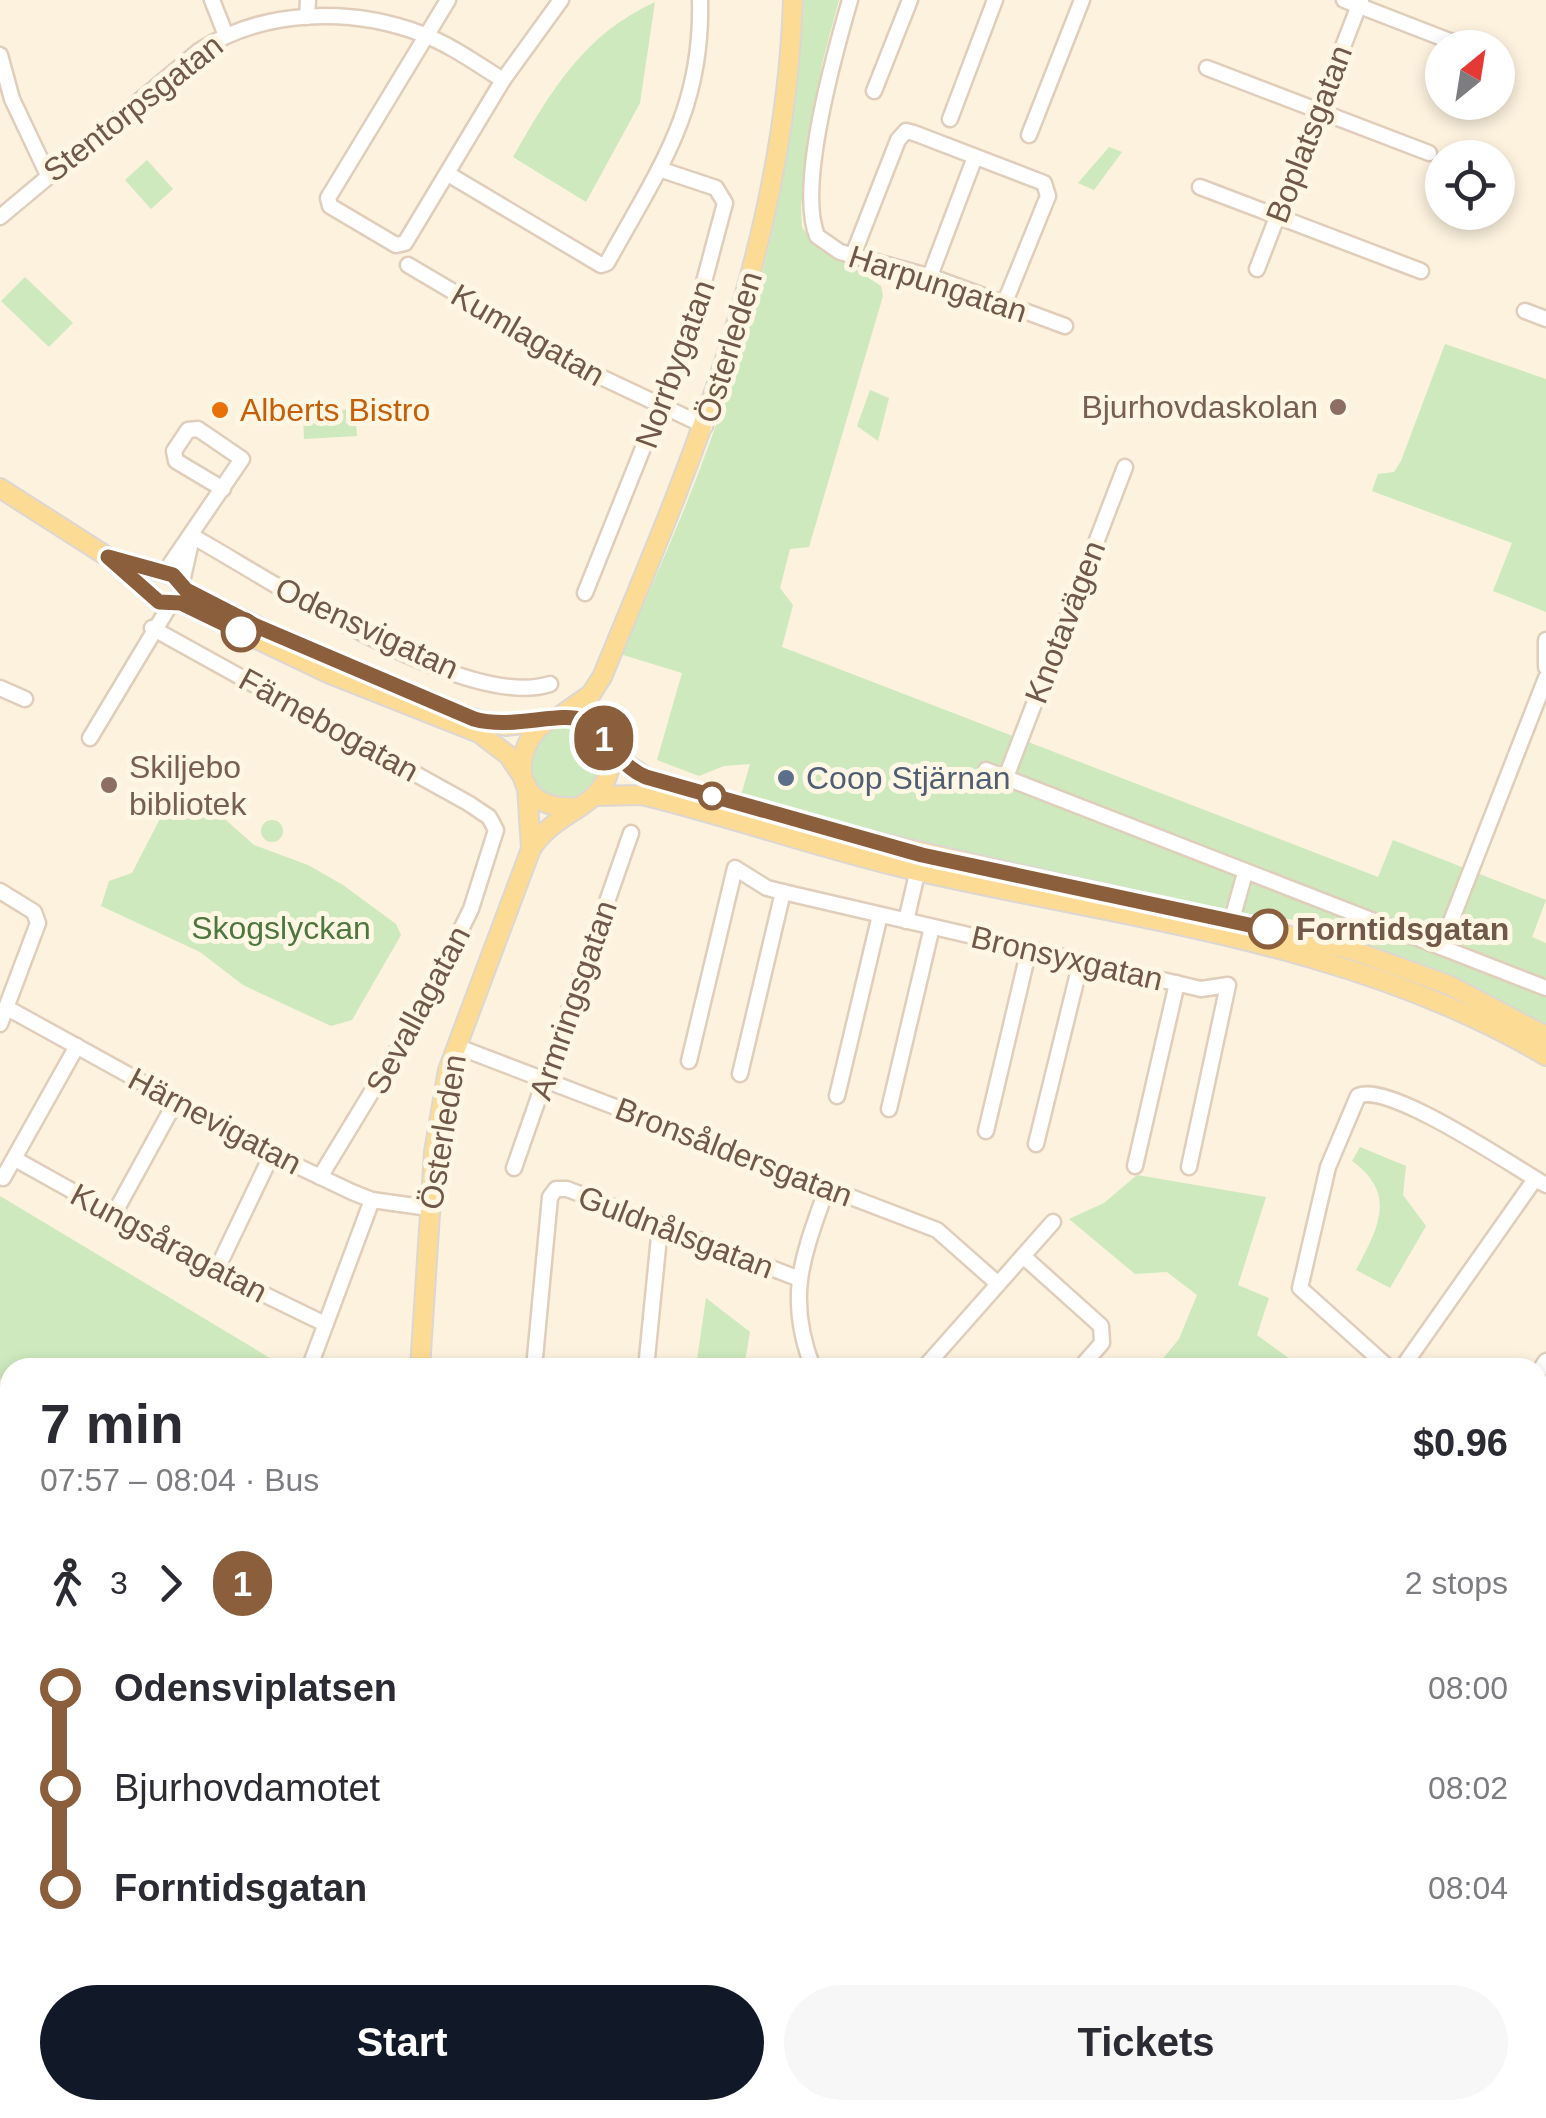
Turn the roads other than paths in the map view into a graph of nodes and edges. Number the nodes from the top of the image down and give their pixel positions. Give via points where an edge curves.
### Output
1 (212, 0) edge
2 (308, 0) edge
3 (448, 0) edge
4 (562, 0) edge
5 (700, 0) edge
6 (793, 0) edge
7 (850, 0) edge
8 (910, 0) edge
9 (996, 0) edge
10 (1082, 0) edge
11 (1354, 2) edge
12 (307, 16) junction
13 (1425, 31) edge
14 (225, 34) junction
15 (427, 36) junction
16 (0, 55) edge
17 (1207, 68) dead end
18 (503, 80) junction
19 (874, 91) dead end
20 (1318, 111) junction
21 (950, 119) dead end
22 (1029, 136) dead end
23 (1425, 151) edge
24 (975, 157) junction
25 (659, 169) junction
26 (48, 174) junction
27 (448, 174) junction
28 (1200, 187) dead end
29 (1278, 216) junction
30 (0, 217) edge
31 (853, 255) junction
32 (408, 265) dead end
33 (1257, 269) dead end
34 (1421, 272) dead end
35 (930, 276) junction
36 (1005, 302) junction
37 (1525, 311) dead end
38 (1546, 319) edge
39 (1065, 326) dead end
40 (662, 408) junction
41 (705, 426) junction
42 (1125, 467) dead end
43 (0, 488) edge
44 (223, 489) junction
45 (192, 536) junction
46 (108, 557) junction
47 (162, 572) junction
48 (150, 591) junction
49 (584, 594) dead end
50 (180, 595) junction
51 (152, 628) junction
52 (1546, 640) edge
53 (1546, 668) edge
54 (602, 677) junction
55 (1546, 678) edge
56 (550, 684) dead end
57 (0, 688) edge
58 (25, 700) dead end
59 (551, 720) junction
60 (90, 738) dead end
61 (609, 748) junction
62 (986, 770) dead end
63 (1006, 778) junction
64 (524, 780) junction
65 (596, 796) junction
66 (578, 807) junction
67 (631, 832) dead end
68 (496, 833) joint
69 (823, 838) junction
70 (530, 849) junction
71 (920, 863) junction
72 (1245, 873) junction
73 (0, 890) edge
74 (784, 892) junction
75 (880, 915) junction
76 (906, 920) junction
77 (932, 926) junction
78 (1229, 930) junction
79 (1440, 948) junction
80 (1028, 949) junction
81 (1081, 961) junction
82 (1177, 983) junction
83 (1546, 988) edge
84 (9, 1009) junction
85 (0, 1024) edge
86 (1546, 1036) edge
87 (77, 1046) junction
88 (456, 1046) junction
89 (1546, 1056) edge
90 (689, 1061) dead end
91 (740, 1074) dead end
92 (546, 1079) junction
93 (837, 1096) dead end
94 (176, 1101) junction
95 (889, 1109) dead end
96 (986, 1131) dead end
97 (1036, 1144) dead end
98 (272, 1154) junction
99 (15, 1160) junction
100 (1135, 1166) dead end
101 (1189, 1166) dead end
102 (514, 1168) dead end
103 (320, 1177) junction
104 (3, 1178) dead end
105 (1541, 1182) edge
106 (828, 1188) junction
107 (372, 1200) junction
108 (429, 1208) junction
109 (114, 1214) junction
110 (1053, 1222) dead end
111 (660, 1227) junction
112 (1023, 1256) junction
113 (216, 1271) junction
114 (797, 1278) junction
115 (997, 1282) junction
116 (325, 1324) junction
117 (313, 1358) edge
118 (421, 1358) edge
119 (535, 1358) edge
120 (647, 1358) edge
121 (810, 1358) edge
122 (932, 1358) edge
123 (1088, 1358) edge
124 (1378, 1358) edge
125 (1409, 1358) edge

1 - 14 street
2 - 12 street
3 - 15 street
4 - 18 street
5 - 25 street via 690,106
6 - 41 main road, Österleden via 755,268
7 - 31 street, Harpungatan via 809,201 817,236
8 - 19 street
9 - 21 street
10 - 22 street
11 - 13 street
11 - 20 street, Boplatsgatan
12 - 14 street, Stentorpsgatan via 256,22
12 - 15 street, Stentorpsgatan
14 - 26 street, Stentorpsgatan
15 - 18 street, Stentorpsgatan
15 - 27 street via 329,204 396,246
16 - 26 street via 17,112
17 - 20 street
18 - 27 street
20 - 23 street
20 - 29 street, Boplatsgatan
24 - 31 street via 906,132
24 - 35 street
24 - 36 street via 1044,182 1047,190
25 - 27 street via 601,266
25 - 40 street, Norrbygatan via 716,188 724,203 693,323
26 - 30 street, Stentorpsgatan
28 - 29 street
29 - 33 street, Boplatsgatan
29 - 34 street
31 - 35 street, Harpungatan
32 - 40 street, Kumlagatan
35 - 36 street, Harpungatan
36 - 39 street, Harpungatan
37 - 38 street
40 - 41 street, Kumlagatan
40 - 49 street, Norrbygatan
41 - 54 main road, Österleden
42 - 63 street, Knotavägen
43 - 46 main road
44 - 44 street via 242,459 198,429 188,430 174,451 176,461
44 - 45 street
45 - 47 street
45 - 50 street
45 - 56 street, Odensvigatan via 335,619 428,661 516,690
46 - 47 main road
46 - 48 main road
47 - 48 main road via 148,580
47 - 50 main road
48 - 50 main road
48 - 51 street
50 - 51 street
50 - 59 main road via 474,719 506,726
50 - 64 main road via 330,674 479,733 508,754
51 - 60 street
51 - 68 street, Färnebogatan via 468,803 489,816
52 - 53 street
54 - 59 main road, Österleden via 591,694
54 - 61 main road, Österleden via 598,706
55 - 79 street
57 - 58 street
59 - 61 main road via 580,719
59 - 64 main road via 522,748
61 - 65 main road via 611,774
61 - 69 main road via 646,777
62 - 63 street
63 - 72 street
64 - 66 main road via 554,806
64 - 70 main road, Österleden
65 - 66 main road
65 - 69 main road via 642,795
66 - 70 main road, Österleden via 549,824
67 - 92 street, Armringsgatan
68 - 103 street, Sevallagatan via 471,909 422,1009
69 - 71 main road
70 - 88 main road, Österleden
71 - 76 street
71 - 78 main road
72 - 78 street
72 - 79 street
73 - 84 street via 34,912 38,924
74 - 75 street, Bronsyxgatan
74 - 90 street, Bronsyxgatan via 735,868
74 - 91 street
75 - 76 street, Bronsyxgatan
75 - 93 street
76 - 77 street, Bronsyxgatan
77 - 80 street, Bronsyxgatan
77 - 95 street
78 - 86 main road via 1401,966 1483,1000
78 - 89 main road via 1393,982
79 - 83 street
80 - 81 street, Bronsyxgatan
80 - 96 street
81 - 82 street, Bronsyxgatan
81 - 97 street
82 - 100 street
82 - 101 street, Bronsyxgatan via 1201,989 1228,985
84 - 85 street
84 - 87 street, Härnevigatan
87 - 94 street, Härnevigatan
87 - 99 street
88 - 92 street, Bronsåldersgatan
88 - 108 main road, Österleden
92 - 102 street, Armringsgatan
92 - 106 street, Bronsåldersgatan
94 - 98 street, Härnevigatan
94 - 109 street
98 - 103 street, Härnevigatan
98 - 113 street
99 - 104 street
99 - 109 street, Kungsåragatan
103 - 107 street, Härnevigatan
105 - 124 street via 1408,1108 1375,1092 1362,1094 1328,1167 1300,1288
105 - 125 street
106 - 114 street
106 - 115 street, Bronsåldersgatan via 937,1230
107 - 108 street, Härnevigatan
107 - 116 street
108 - 118 main road, Österleden
109 - 113 street, Kungsåragatan
110 - 112 street
111 - 114 street, Guldnålsgatan
111 - 119 street, Guldnålsgatan via 555,1190
111 - 120 street
112 - 115 street
112 - 123 street via 1101,1326 1104,1337
113 - 116 street, Kungsåragatan
114 - 121 street via 798,1321
115 - 122 street
116 - 117 street

